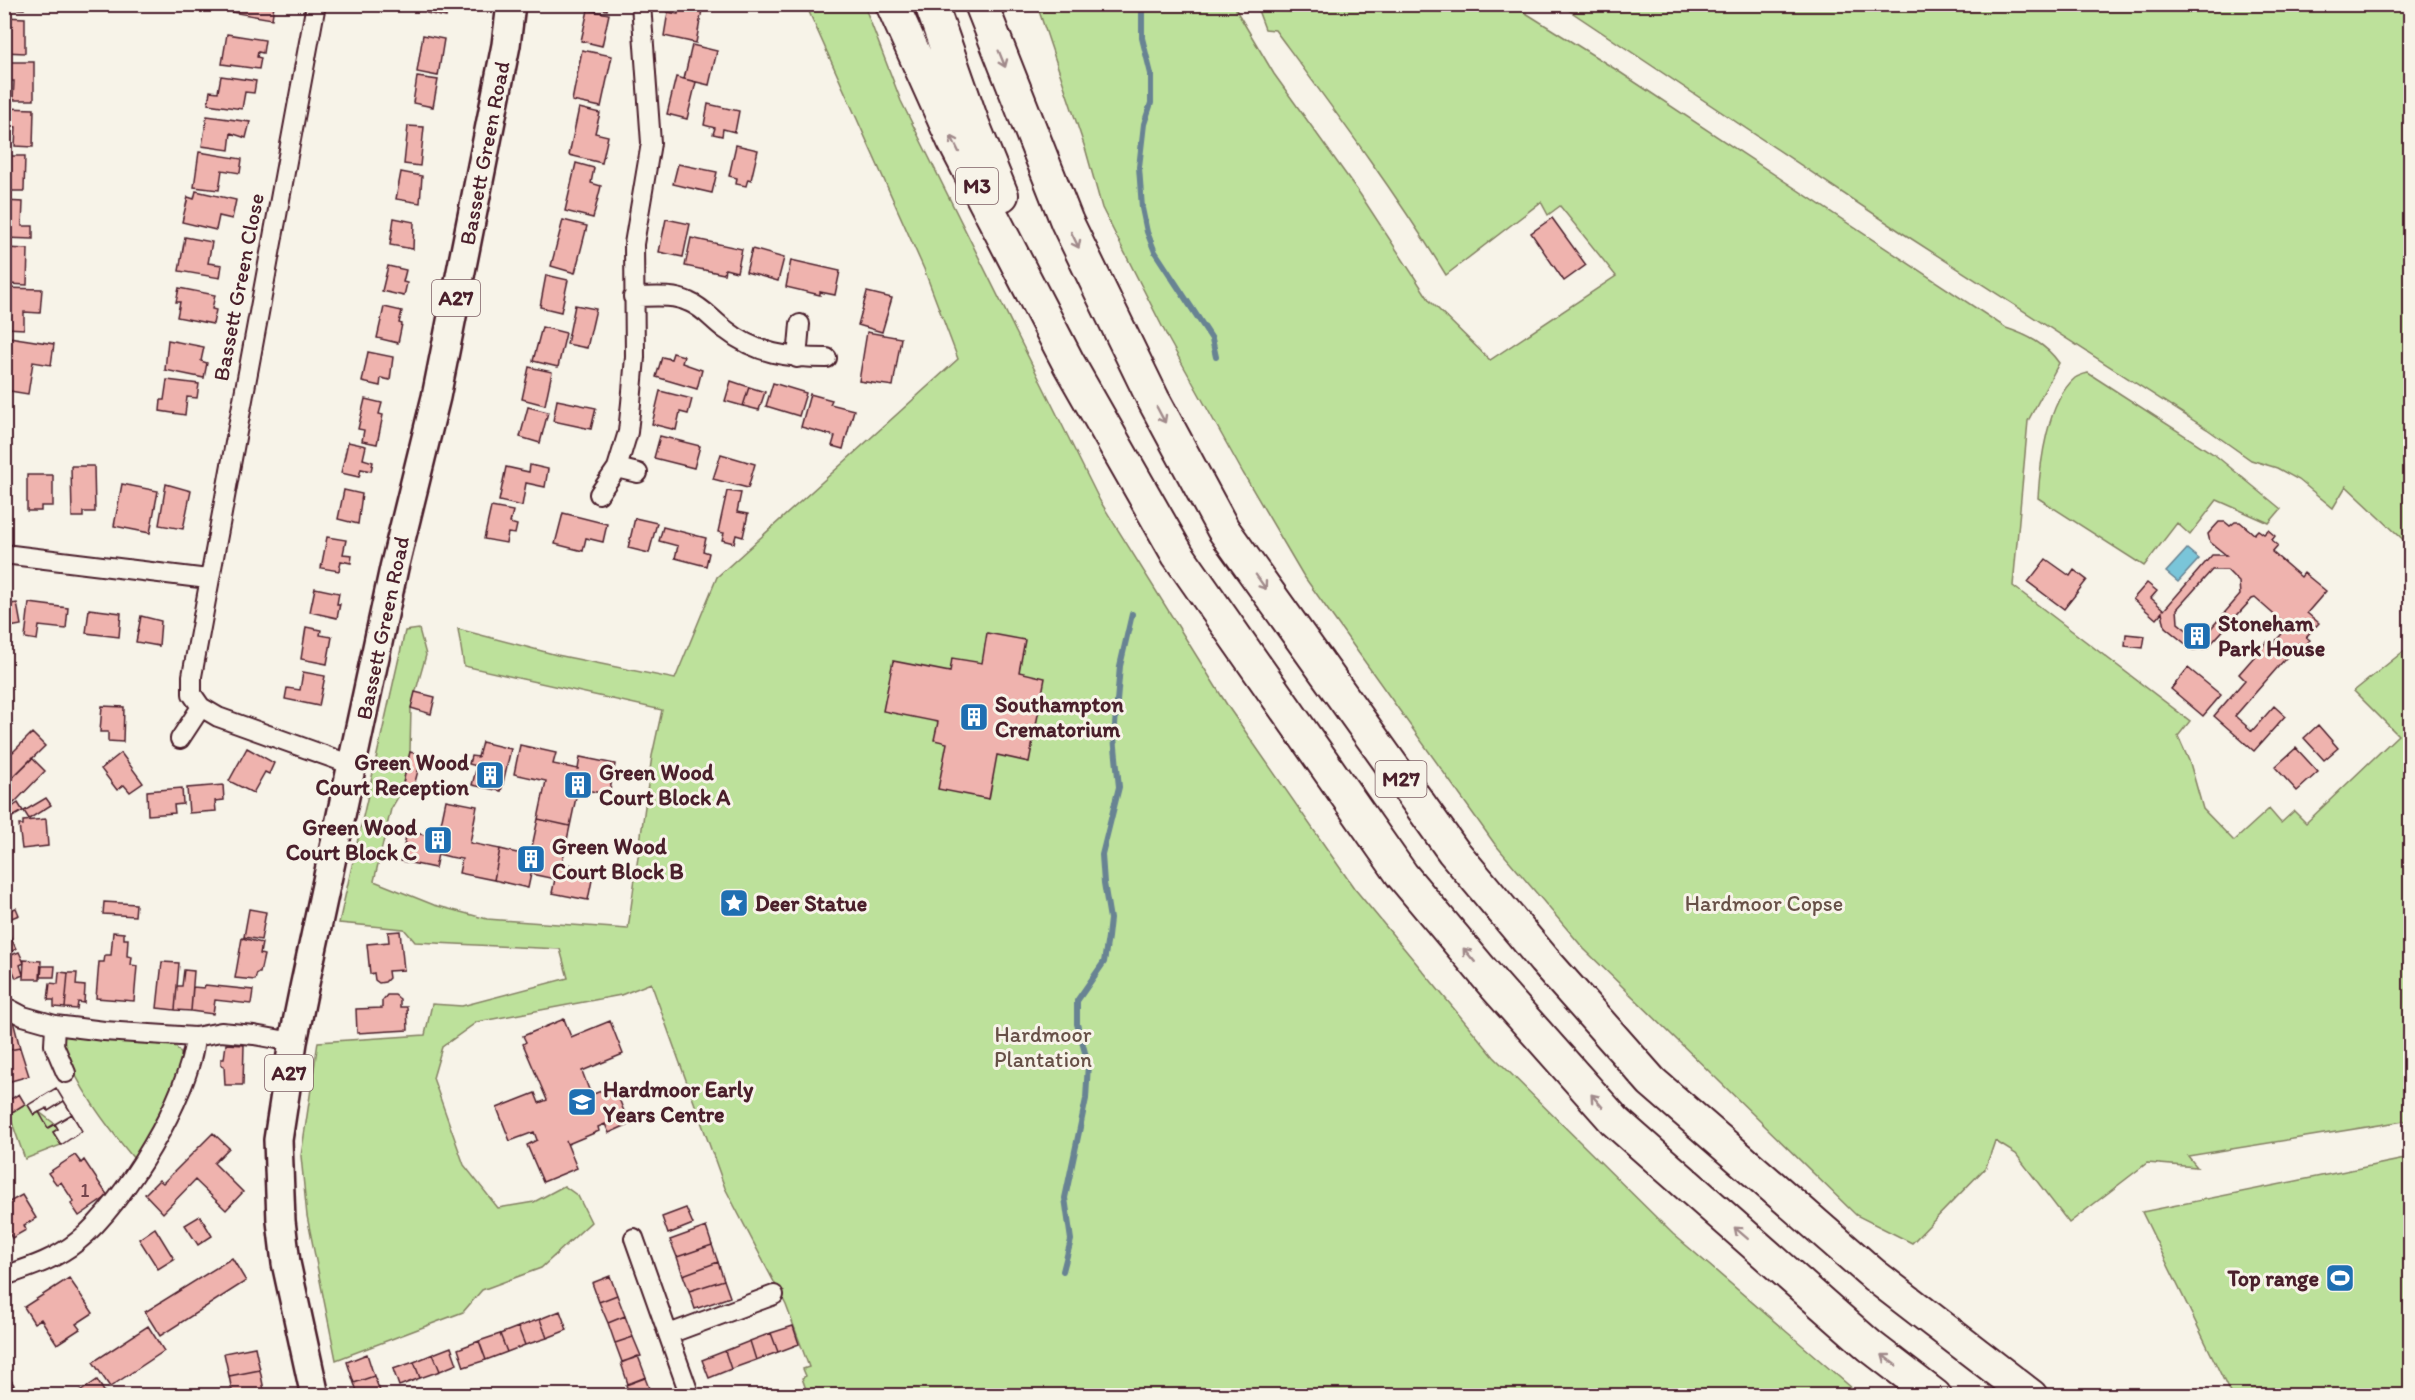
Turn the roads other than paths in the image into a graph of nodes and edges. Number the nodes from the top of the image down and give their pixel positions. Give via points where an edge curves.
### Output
1 (316, 4) edge
2 (511, 4) edge
3 (641, 4) edge
4 (892, 4) edge
5 (931, 4) edge
6 (981, 4) edge
7 (633, 297) junction
8 (800, 324) dead end
9 (797, 358) junction
10 (827, 358) dead end
11 (1069, 364) junction
12 (617, 468) junction
13 (638, 473) dead end
14 (599, 494) dead end
15 (4, 554) edge
16 (208, 579) junction
17 (201, 707) junction
18 (180, 739) dead end
19 (352, 765) junction
20 (4, 1006) edge
21 (55, 1025) junction
22 (195, 1037) junction
23 (293, 1042) junction
24 (66, 1072) dead end
25 (634, 1238) dead end
26 (4, 1276) edge
27 (774, 1295) dead end
28 (669, 1334) junction
29 (315, 1395) edge
30 (690, 1395) edge
31 (1935, 1395) edge
32 (2031, 1395) edge

1 - 16 street, Bassett Green Close
2 - 19 main road, Bassett Green Road / A27 via 436,397
3 - 7 street via 651,143 634,244
11 -> 4 highway, M3 via 953,140
5 - 11 highway, M27 via 973,124
6 -> 32 highway, M27 via 1067,222 1153,399 1223,529 1453,851 1652,1082 1874,1275
7 - 9 street via 691,302 741,341 766,353
7 - 12 street via 635,357 631,403 628,432
8 - 9 street
9 - 10 street
31 -> 11 highway, M27 via 1870,1346 1615,1121 1495,986 1402,875 1178,555
12 - 13 street
12 - 14 street
15 - 16 street
16 - 17 street, Bassett Green Close via 192,676 192,694
17 - 18 street
17 - 19 street via 218,717
19 - 23 main road, Bassett Green Road / A27
20 - 21 street
21 - 22 street
21 - 24 street via 54,1045
22 - 23 street via 221,1032
22 - 26 street via 194,1053 176,1100 106,1215 47,1262
23 - 29 main road, Bassett Green Road / A27 via 278,1140 281,1221 290,1285
25 - 28 street
27 - 28 street
28 - 30 street

